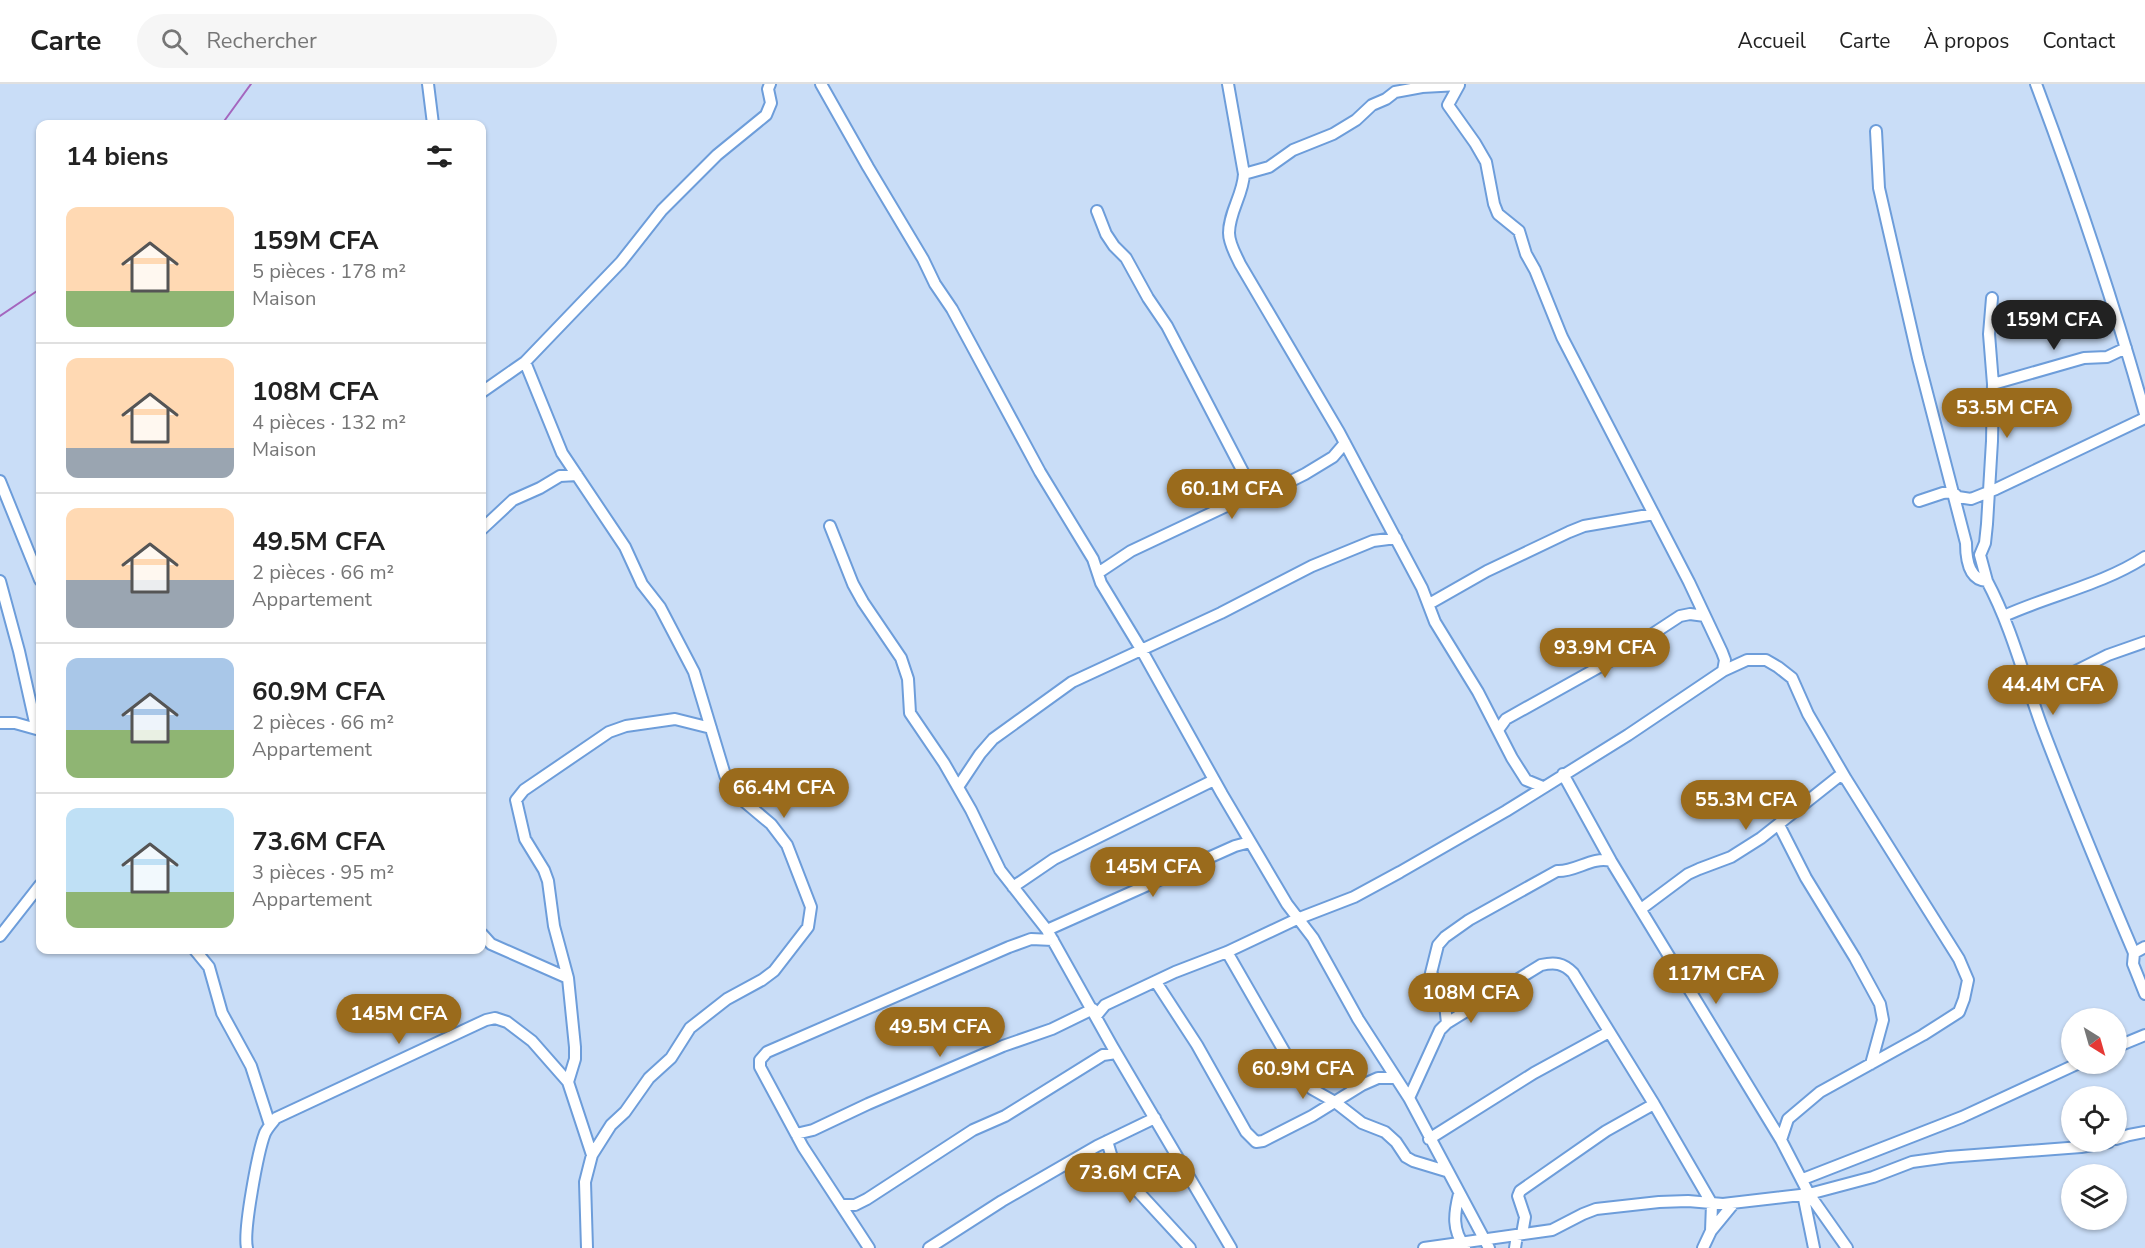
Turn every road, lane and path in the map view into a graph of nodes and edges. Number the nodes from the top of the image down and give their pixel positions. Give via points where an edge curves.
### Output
1 (428, 84) edge
2 (821, 84) edge
3 (1228, 84) edge
4 (2036, 84) edge
5 (768, 85) edge
6 (432, 120) edge
7 (1875, 131) dead end
8 (1244, 174) junction
9 (1097, 211) dead end
10 (1992, 298) dead end
11 (2127, 348) junction
12 (525, 362) junction
13 (1993, 384) junction
14 (486, 389) edge
15 (2145, 416) edge
16 (1345, 443) junction
17 (577, 475) junction
18 (0, 481) edge
19 (1953, 492) junction
20 (1988, 492) junction
21 (1254, 493) junction
22 (1918, 501) dead end
23 (1654, 514) junction
24 (486, 525) edge
25 (830, 526) dead end
26 (1395, 538) junction
27 (2145, 557) edge
28 (36, 570) edge
29 (1098, 573) junction
30 (0, 581) edge
31 (1987, 581) junction
32 (1429, 604) junction
33 (1705, 616) junction
34 (2004, 616) junction
35 (2145, 642) edge
36 (1141, 649) junction
37 (1723, 671) junction
38 (2030, 694) junction
39 (36, 721) edge
40 (0, 723) edge
41 (36, 728) edge
42 (711, 728) junction
43 (1498, 730) junction
44 (1563, 774) junction
45 (1846, 779) junction
46 (1214, 780) junction
47 (1527, 780) junction
48 (958, 787) junction
49 (1543, 787) junction
50 (1519, 803) junction
51 (1779, 825) junction
52 (1250, 842) junction
53 (1611, 861) junction
54 (1013, 887) junction
55 (36, 890) edge
56 (1641, 909) junction
57 (1297, 919) junction
58 (1047, 930) junction
59 (0, 936) edge
60 (486, 938) edge
61 (1053, 940) junction
62 (2145, 947) edge
63 (1227, 952) junction
64 (2134, 953) junction
65 (198, 954) edge
66 (568, 978) junction
67 (1156, 982) junction
68 (2145, 994) edge
69 (1092, 1009) junction
70 (1447, 1023) junction
71 (1609, 1032) junction
72 (2145, 1035) edge
73 (1109, 1040) junction
74 (2127, 1042) edge
75 (1116, 1053) junction
76 (1103, 1055) junction
77 (1871, 1064) junction
78 (2061, 1071) edge
79 (1396, 1078) junction
80 (568, 1082) junction
81 (1409, 1098) junction
82 (1335, 1101) junction
83 (1654, 1104) junction
84 (1155, 1118) junction
85 (270, 1125) junction
86 (813, 1130) junction
87 (2145, 1132) edge
88 (796, 1134) junction
89 (2127, 1136) edge
90 (1429, 1139) junction
91 (1781, 1140) junction
92 (1107, 1141) junction
93 (2061, 1148) edge
94 (805, 1149) junction
95 (592, 1155) junction
96 (1446, 1171) junction
97 (1803, 1179) junction
98 (1459, 1194) junction
99 (1806, 1194) junction
100 (1734, 1203) junction
101 (1712, 1204) junction
102 (842, 1205) junction
103 (1711, 1231) junction
104 (1519, 1235) junction
105 (1486, 1244) edge
106 (1464, 1245) edge
107 (247, 1248) edge
108 (586, 1248) edge
109 (869, 1248) edge
110 (929, 1248) edge
111 (1190, 1248) edge
112 (1231, 1248) edge
113 (1424, 1248) edge
114 (1515, 1248) edge
115 (1703, 1248) edge
116 (1814, 1248) edge
117 (1847, 1248) edge

1 - 6 street
2 - 29 street via 952,309
3 - 8 street
4 - 11 street
5 - 12 street via 771,102 766,115 717,155 662,210 621,262
7 - 19 street via 1882,199
8 - 16 street via 1231,219 1232,247
8 - 23 street via 1269,167 1293,150 1333,134 1395,92 1459,85 1448,105 1486,162 1498,214 1519,231 1562,338
9 - 21 street via 1106,234 1126,258 1167,326
10 - 13 street via 1989,334
11 - 13 street via 2107,357 2084,358
11 - 15 street
12 - 14 street
12 - 17 street via 562,453
13 - 20 street
15 - 20 street
16 - 21 street via 1333,457 1305,474
16 - 26 street
17 - 24 street via 560,476 513,500
17 - 42 street via 625,547 694,672
18 - 28 street
19 - 20 street via 1971,499
19 - 22 street
19 - 31 street via 1972,574
20 - 31 street via 1986,533 1980,555
21 - 29 street via 1131,551
23 - 32 street via 1569,532
23 - 33 street
25 - 48 street via 862,602 901,658 908,679 910,713
26 - 32 street
26 - 36 street via 1373,541 1312,566
27 - 34 street via 2063,595
29 - 36 street
30 - 39 street
31 - 34 street
32 - 43 street via 1435,622
33 - 37 street via 1725,660
33 - 43 street via 1680,616 1619,656 1506,719
34 - 38 street
35 - 38 street
36 - 46 street
36 - 48 street via 1072,682 1017,720 986,746
37 - 44 street
37 - 45 street via 1747,660 1766,660 1791,678
38 - 64 street
40 - 41 street
42 - 66 street via 675,719 609,732 524,790 516,800 525,839 548,881 554,926
42 - 95 street via 734,793 771,824 787,845 811,907 808,927 774,971 727,999 690,1028 671,1058 610,1125
43 - 47 street
44 - 49 street
44 - 53 street
45 - 51 street via 1838,777
45 - 77 street via 1959,959 1968,980 1959,1012
46 - 52 street
46 - 54 street via 1054,859
47 - 49 street
47 - 50 street
48 - 54 street
49 - 50 street
50 - 57 street via 1354,897
51 - 56 street via 1731,857 1688,874
51 - 77 street via 1880,1004 1883,1020
52 - 57 street
52 - 58 street
53 - 56 street
53 - 70 street via 1599,859 1557,871 1469,920 1445,938 1438,945 1431,973 1444,995
54 - 58 street
55 - 59 street
56 - 91 street
57 - 63 street
57 - 79 street via 1313,938
58 - 61 street
60 - 66 street
61 - 69 street
61 - 88 street via 1025,941 767,1052 760,1067
62 - 64 street
63 - 67 street
63 - 82 street via 1288,1058 1312,1089
64 - 68 street via 2133,963
65 - 85 street via 209,967 222,1013 251,1066
66 - 80 street via 575,1047
67 - 69 street
67 - 82 street via 1197,1044 1251,1140 1263,1141
69 - 73 street
69 - 86 street
70 - 71 street via 1541,964 1552,962 1573,973
70 - 81 street via 1440,1030
71 - 83 street
71 - 90 street via 1534,1073
72 - 74 street
73 - 75 street
73 - 76 street
75 - 76 street
75 - 84 street
76 - 102 street via 1005,1116 973,1130 867,1199 855,1205
77 - 91 street via 1820,1092 1792,1114
78 - 97 street via 1962,1117
79 - 81 street
79 - 82 street via 1378,1078
80 - 85 street via 532,1041 495,1018 298,1107
80 - 95 street
81 - 90 street
82 - 96 street via 1362,1123 1385,1132 1406,1157
83 - 101 street
83 - 104 street via 1606,1131 1520,1191 1525,1217
84 - 92 street
84 - 112 street
85 - 107 street via 265,1133 245,1232
86 - 88 street
86 - 94 street
87 - 89 street
88 - 94 street
90 - 96 street
91 - 97 street
92 - 110 street
92 - 111 street via 1121,1173
93 - 99 street via 1912,1161 1873,1177
94 - 102 street
95 - 108 street via 585,1182
96 - 98 street
97 - 99 street
98 - 105 street
98 - 106 street via 1455,1228
99 - 100 street
99 - 116 street
99 - 117 street
100 - 101 street
100 - 103 street
101 - 103 street
101 - 104 street via 1659,1202 1596,1209 1552,1230
102 - 109 street
103 - 115 street
104 - 105 street
104 - 114 street
105 - 106 street
106 - 113 street

